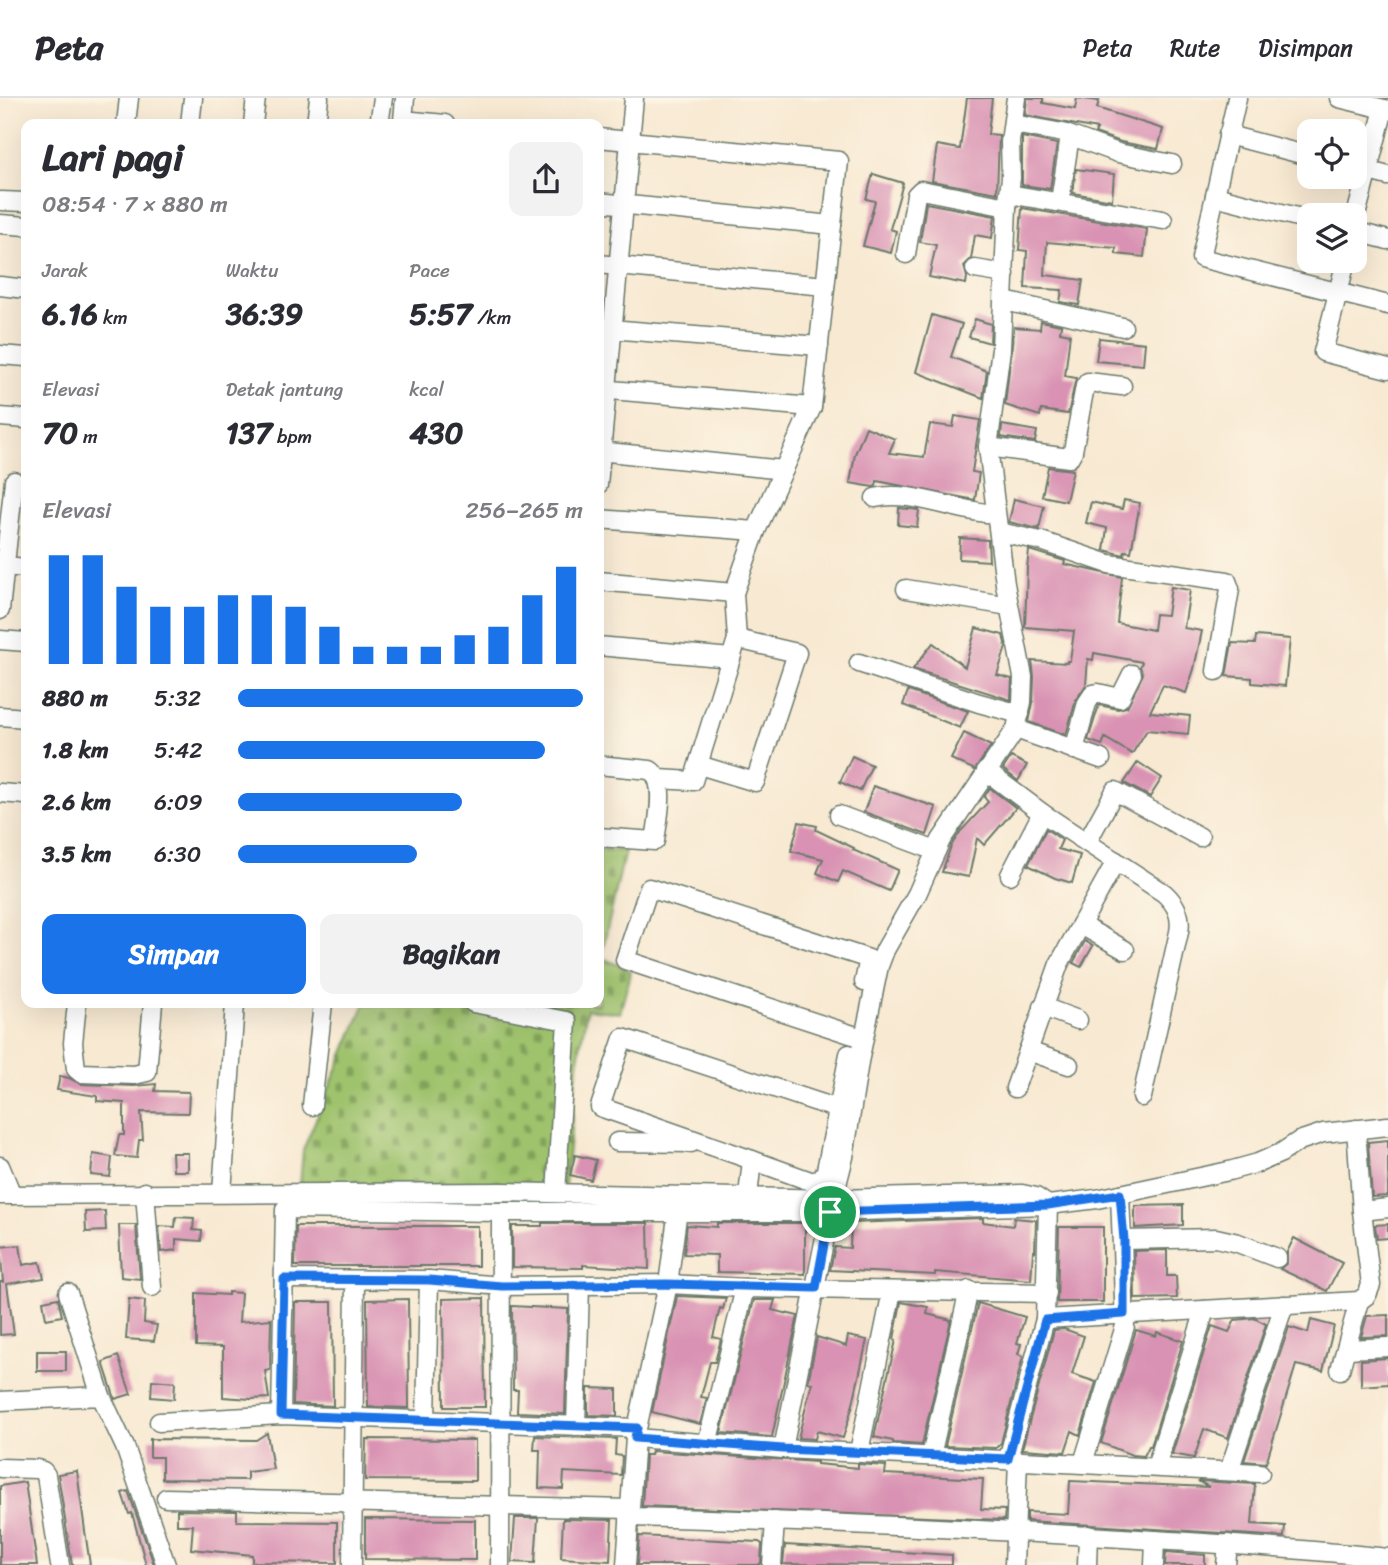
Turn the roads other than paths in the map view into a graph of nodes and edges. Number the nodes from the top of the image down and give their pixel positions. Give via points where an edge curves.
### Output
1 (129, 98) edge
2 (193, 98) edge
3 (256, 98) edge
4 (319, 98) edge
5 (383, 98) edge
6 (405, 98) edge
7 (634, 98) edge
8 (1016, 98) edge
9 (1237, 98) edge
10 (1339, 98) edge
11 (1386, 110) edge
12 (127, 119) edge
13 (191, 119) edge
14 (254, 119) edge
15 (317, 119) edge
16 (380, 119) edge
17 (403, 119) edge
18 (1013, 124) junction
19 (1228, 135) junction
20 (1070, 136) junction
21 (604, 139) edge
22 (629, 141) junction
23 (1297, 153) edge
24 (1367, 155) edge
25 (1172, 164) dead end
26 (1367, 171) edge
27 (1388, 176) edge
28 (1215, 196) junction
29 (1, 201) edge
30 (1008, 201) junction
31 (1060, 201) junction
32 (21, 202) edge
33 (604, 203) edge
34 (624, 205) junction
35 (1297, 217) edge
36 (1163, 220) dead end
37 (0, 223) edge
38 (21, 225) edge
39 (832, 225) junction
40 (1367, 234) edge
41 (1388, 240) edge
42 (906, 254) dead end
43 (604, 265) edge
44 (618, 266) junction
45 (975, 269) dead end
46 (1343, 273) edge
47 (1005, 274) junction
48 (0, 286) edge
49 (825, 286) junction
50 (21, 288) edge
51 (1338, 292) junction
52 (1004, 300) junction
53 (1388, 305) edge
54 (1123, 327) dead end
55 (606, 328) edge
56 (819, 346) junction
57 (0, 355) edge
58 (21, 357) edge
59 (604, 369) edge
60 (1388, 369) edge
61 (1122, 386) dead end
62 (604, 389) edge
63 (812, 407) junction
64 (0, 417) edge
65 (21, 419) edge
66 (988, 447) junction
67 (604, 452) edge
68 (783, 470) junction
69 (14, 481) edge
70 (875, 498) dead end
71 (19, 502) edge
72 (995, 514) junction
73 (604, 519) edge
74 (755, 531) junction
75 (999, 532) junction
76 (5, 566) junction
77 (21, 568) edge
78 (604, 582) edge
79 (906, 589) dead end
80 (734, 593) junction
81 (1009, 606) junction
82 (0, 610) edge
83 (737, 639) junction
84 (0, 640) edge
85 (21, 642) edge
86 (604, 647) edge
87 (731, 658) junction
88 (859, 663) dead end
89 (1216, 671) dead end
90 (1132, 674) dead end
91 (0, 716) edge
92 (21, 718) edge
93 (1018, 721) junction
94 (1074, 750) junction
95 (1101, 759) dead end
96 (699, 765) junction
97 (604, 766) edge
98 (986, 771) junction
99 (659, 779) junction
100 (0, 793) edge
101 (21, 795) edge
102 (1042, 813) junction
103 (839, 816) dead end
104 (1200, 836) dead end
105 (604, 837) edge
106 (1087, 842) junction
107 (936, 851) junction
108 (1116, 861) junction
109 (1010, 875) dead end
110 (1081, 925) junction
111 (1125, 950) dead end
112 (1043, 1007) junction
113 (77, 1008) edge
114 (153, 1008) edge
115 (235, 1008) edge
116 (322, 1008) edge
117 (498, 1008) edge
118 (1078, 1020) dead end
119 (853, 1035) junction
120 (1028, 1051) junction
121 (1069, 1065) dead end
122 (1015, 1088) dead end
123 (1142, 1097) dead end
124 (312, 1107) dead end
125 (838, 1110) junction
126 (1388, 1126) edge
127 (1356, 1129) junction
128 (617, 1142) dead end
129 (709, 1144) junction
130 (752, 1160) junction
131 (0, 1166) edge
132 (145, 1192) junction
133 (222, 1193) junction
134 (556, 1193) junction
135 (1120, 1194) junction
136 (6, 1195) edge
137 (748, 1196) junction
138 (678, 1203) junction
139 (833, 1205) junction
140 (1048, 1205) junction
141 (1388, 1208) edge
142 (1362, 1210) junction
143 (501, 1212) junction
144 (1124, 1240) junction
145 (1277, 1258) dead end
146 (284, 1279) junction
147 (1379, 1279) edge
148 (355, 1280) junction
149 (429, 1280) junction
150 (667, 1284) junction
151 (502, 1286) junction
152 (580, 1286) junction
153 (152, 1287) dead end
154 (745, 1288) junction
155 (816, 1288) junction
156 (969, 1290) junction
157 (892, 1291) junction
158 (68, 1293) dead end
159 (1047, 1293) junction
160 (1359, 1301) junction
161 (1284, 1305) junction
162 (1205, 1310) junction
163 (1124, 1314) junction
164 (1045, 1320) junction
165 (1388, 1347) edge
166 (1347, 1349) junction
167 (1340, 1370) dead end
168 (101, 1396) junction
169 (0, 1401) edge
170 (281, 1415) junction
171 (355, 1419) junction
172 (426, 1419) junction
173 (159, 1422) dead end
174 (501, 1424) junction
175 (576, 1426) junction
176 (636, 1433) junction
177 (707, 1444) junction
178 (783, 1449) junction
179 (859, 1452) junction
180 (931, 1456) junction
181 (1013, 1460) junction
182 (1083, 1463) junction
183 (1156, 1467) junction
184 (0, 1468) edge
185 (1229, 1471) junction
186 (1260, 1473) dead end
187 (166, 1498) dead end
188 (353, 1503) junction
189 (500, 1507) junction
190 (629, 1513) junction
191 (775, 1521) junction
192 (1015, 1532) junction
193 (1088, 1535) junction
194 (1155, 1540) junction
195 (1228, 1544) junction
196 (1301, 1557) edge
197 (1379, 1560) edge
198 (60, 1565) edge
199 (166, 1565) edge
200 (352, 1565) edge
201 (500, 1565) edge
202 (626, 1565) edge
203 (772, 1565) edge
204 (1014, 1565) edge
205 (1087, 1565) edge
206 (1154, 1565) edge
207 (1226, 1565) edge

1 - 12 street
2 - 13 street
3 - 14 street
4 - 15 street
5 - 16 street
6 - 17 street
7 - 22 street
8 - 18 street
9 - 19 street
10 - 11 street
11 - 24 street
18 - 20 street
18 - 30 street
19 - 23 street
19 - 28 street
20 - 25 street via 1118,153
20 - 31 street
21 - 22 street
22 - 34 street
22 - 39 street via 839,161
26 - 27 street
28 - 35 street
28 - 51 street via 1201,258
29 - 32 street
30 - 31 street
30 - 42 street via 919,191
30 - 47 street
31 - 36 street
33 - 34 street
34 - 39 street
34 - 44 street
37 - 38 street
39 - 49 street
40 - 41 street
43 - 44 street
44 - 49 street
44 - 55 street
45 - 47 street
46 - 51 street
47 - 52 street
48 - 50 street
49 - 56 street
51 - 53 street
51 - 60 street via 1323,352
52 - 54 street
52 - 66 street
55 - 56 street
55 - 59 street
56 - 63 street
57 - 58 street
61 - 66 street via 1088,382 1085,386 1069,457
62 - 63 street
63 - 68 street
64 - 65 street
66 - 72 street
67 - 68 street
68 - 74 street
69 - 71 street
70 - 72 street via 900,495
71 - 76 street
72 - 75 street
73 - 74 street
74 - 80 street
75 - 81 street
75 - 89 street via 1109,564 1227,581 1230,589
76 - 77 street
76 - 82 street
78 - 80 street
79 - 81 street
80 - 83 street
81 - 93 street via 1023,677
83 - 87 street
83 - 96 street via 797,653 755,782
84 - 85 street
86 - 87 street
87 - 96 street
88 - 93 street
90 - 94 street via 1120,698 1098,693 1090,698
91 - 92 street
93 - 94 street
93 - 98 street
94 - 95 street
96 - 99 street via 692,781
97 - 99 street via 650,770
98 - 102 street
98 - 107 street
99 - 105 street via 655,841
100 - 101 street
102 - 106 street
102 - 109 street
103 - 107 street
104 - 106 street via 1115,791
106 - 108 street
107 - 139 street via 879,966
108 - 110 street
108 - 123 street via 1169,897 1181,923
110 - 111 street
110 - 112 street via 1059,964
112 - 118 street
112 - 120 street
113 - 114 street via 76,1069 134,1075 147,1072
115 - 133 street
116 - 124 street
117 - 134 street via 567,1021
119 - 119 street via 869,960 649,888 625,961
119 - 125 street
120 - 121 street
120 - 122 street
125 - 129 street via 623,1038 600,1107
125 - 130 street via 822,1178 813,1182
126 - 127 street
127 - 135 street via 1323,1133 1229,1171
127 - 142 street
128 - 129 street
129 - 130 street
130 - 137 street
131 - 136 street
132 - 133 street
132 - 136 street
132 - 153 street
133 - 134 street
134 - 138 street
135 - 140 street
135 - 144 street
137 - 138 street
137 - 139 street
138 - 139 street
138 - 143 street
138 - 150 street
139 - 140 street
139 - 155 street
140 - 159 street
141 - 142 street
142 - 147 street
143 - 146 street via 285,1209
143 - 151 street
144 - 145 street via 1216,1238
144 - 163 street
146 - 148 street
146 - 170 street
147 - 160 street
148 - 149 street
148 - 171 street
149 - 151 street
149 - 172 street
150 - 152 street
150 - 154 street
150 - 176 street
151 - 152 street
151 - 174 street
152 - 175 street
154 - 155 street
154 - 177 street
155 - 157 street
155 - 178 street
156 - 157 street
156 - 159 street
156 - 180 street
157 - 179 street
158 - 168 street
159 - 164 street
160 - 161 street
160 - 166 street
161 - 162 street
161 - 185 street
162 - 163 street
162 - 183 street
163 - 164 street
163 - 182 street via 1124,1336
164 - 181 street
165 - 166 street
166 - 167 street
168 - 169 street
168 - 199 street via 125,1447
170 - 171 street
170 - 173 street
171 - 172 street
171 - 188 street
172 - 174 street
174 - 175 street
174 - 189 street
175 - 176 street
176 - 177 street
176 - 190 street
177 - 178 street
178 - 179 street
179 - 180 street
180 - 181 street
181 - 182 street
181 - 192 street
182 - 183 street
183 - 185 street
184 - 198 street via 37,1469 46,1475
185 - 186 street
187 - 188 street
188 - 189 street
188 - 200 street
189 - 190 street
189 - 201 street
190 - 191 street
190 - 202 street
191 - 192 street
191 - 203 street
192 - 193 street
192 - 204 street
193 - 194 street
193 - 205 street
194 - 195 street
194 - 206 street
195 - 196 street
195 - 207 street
196 - 197 street

